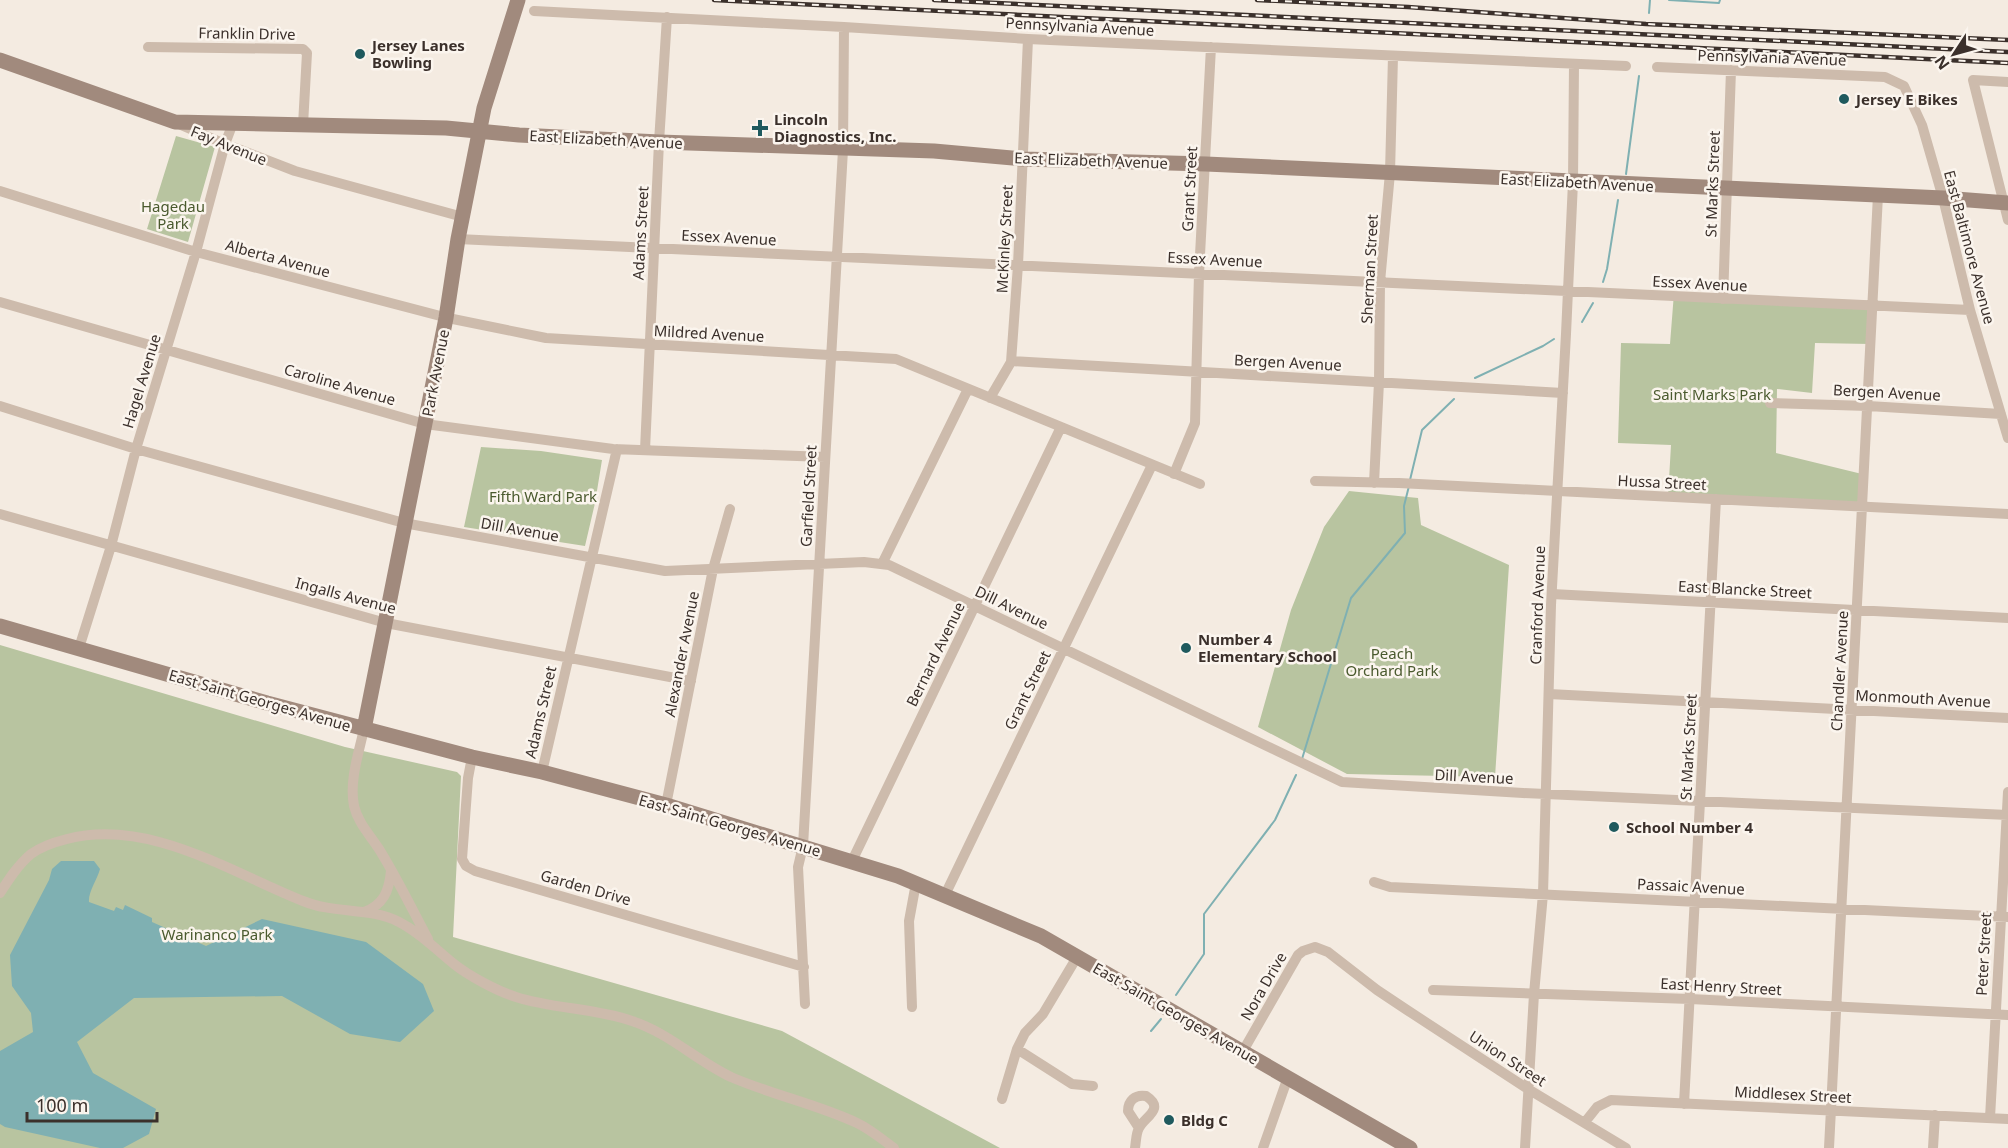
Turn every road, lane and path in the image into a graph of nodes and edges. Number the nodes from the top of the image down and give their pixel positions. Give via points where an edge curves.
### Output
1 (518, 0) edge
2 (534, 11) dead end
3 (667, 17) junction
4 (844, 27) junction
5 (1028, 39) junction
6 (148, 47) dead end
7 (1211, 47) junction
8 (1393, 56) junction
9 (0, 60) edge
10 (1574, 64) junction
11 (1626, 66) dead end
12 (1657, 67) dead end
13 (1731, 70) junction
14 (1885, 77) joint
15 (2008, 82) edge
16 (175, 122) junction
17 (233, 123) junction
18 (303, 125) junction
19 (480, 132) junction
20 (659, 142) junction
21 (225, 144) junction
22 (843, 146) junction
23 (1023, 159) junction
24 (1206, 164) junction
25 (1390, 173) junction
26 (1573, 182) junction
27 (1727, 189) junction
28 (0, 191) edge
29 (1878, 195) junction
30 (1943, 198) junction
31 (2006, 203) edge
32 (463, 217) junction
33 (2008, 220) edge
34 (458, 239) junction
35 (654, 248) junction
36 (196, 252) junction
37 (837, 257) junction
38 (1018, 265) junction
39 (1199, 274) junction
40 (1380, 282) junction
41 (1567, 291) junction
42 (1723, 299) junction
43 (0, 302) edge
44 (1873, 306) junction
45 (1970, 310) junction
46 (446, 318) junction
47 (651, 345) junction
48 (166, 349) junction
49 (831, 354) junction
50 (1011, 361) junction
51 (1197, 371) junction
52 (1379, 382) junction
53 (968, 389) junction
54 (1563, 393) junction
55 (990, 398) junction
56 (1770, 403) dead end
57 (0, 406) edge
58 (1868, 406) junction
59 (2001, 414) junction
60 (425, 424) junction
61 (1061, 427) junction
62 (2008, 438) edge
63 (136, 448) junction
64 (617, 449) junction
65 (645, 450) junction
66 (825, 457) junction
67 (1152, 465) junction
68 (1174, 474) junction
69 (1315, 481) dead end
70 (1374, 483) junction
71 (1200, 484) dead end
72 (1558, 492) junction
73 (1716, 500) junction
74 (1863, 507) junction
75 (730, 509) dead end
76 (0, 514) edge
77 (2008, 514) edge
78 (406, 523) junction
79 (111, 546) junction
80 (592, 558) junction
81 (819, 564) junction
82 (882, 564) junction
83 (713, 569) junction
84 (1552, 594) junction
85 (1711, 603) junction
86 (975, 606) junction
87 (1857, 610) junction
88 (2008, 618) edge
89 (386, 623) junction
90 (0, 626) edge
91 (79, 648) junction
92 (1064, 649) junction
93 (568, 657) junction
94 (691, 681) junction
95 (1549, 694) junction
96 (1706, 702) junction
97 (1852, 710) junction
98 (2008, 718) edge
99 (364, 729) junction
100 (472, 757) junction
101 (542, 772) junction
102 (2008, 792) edge
103 (1546, 794) junction
104 (1700, 801) junction
105 (666, 805) junction
106 (1847, 808) junction
107 (2007, 815) edge
108 (803, 846) junction
109 (852, 861) junction
110 (392, 871) junction
111 (1374, 882) dead end
112 (916, 883) junction
113 (0, 893) edge
114 (1543, 894) junction
115 (945, 895) junction
116 (1695, 901) junction
117 (1842, 909) junction
118 (364, 912) junction
119 (2004, 917) edge
120 (429, 942) junction
121 (1077, 957) junction
122 (804, 967) junction
123 (1377, 990) joint
124 (1433, 990) dead end
125 (1534, 994) junction
126 (1690, 999) junction
127 (805, 1004) dead end
128 (1837, 1006) junction
129 (912, 1007) dead end
130 (1995, 1014) junction
131 (2008, 1014) edge
132 (1017, 1049) junction
133 (1243, 1051) junction
134 (1288, 1077) junction
135 (1093, 1086) dead end
136 (1528, 1089) junction
137 (1002, 1099) dead end
138 (1684, 1104) junction
139 (1831, 1111) junction
140 (1935, 1116) junction
141 (1990, 1118) junction
142 (2008, 1119) edge
143 (1585, 1122) junction
144 (1138, 1128) dead end
145 (894, 1148) edge
146 (1135, 1148) edge
147 (1263, 1148) edge
148 (1410, 1148) edge
149 (1525, 1148) edge
150 (1626, 1148) edge
151 (1829, 1148) edge
152 (1933, 1148) edge

1 - 19 street, Park Avenue
2 - 3 street, Pennsylvania Avenue
3 - 4 street, Pennsylvania Avenue
3 - 20 street, Adams Street
4 - 5 street, Pennsylvania Avenue
4 - 22 street, Garfield Street
5 - 7 street, Pennsylvania Avenue
5 - 23 street, McKinley Street
6 - 18 street, Franklin Drive via 303,49 307,53
7 - 8 street, Pennsylvania Avenue
7 - 24 street, Grant Street
8 - 10 street, Pennsylvania Avenue
8 - 25 street, Sherman Street
9 - 16 street, Fay Avenue
10 - 11 street, Pennsylvania Avenue
10 - 26 street, Cranford Avenue
12 - 13 street, Pennsylvania Avenue
13 - 14 street, Pennsylvania Avenue
13 - 27 street, St Marks Street
14 - 30 street, East Baltimore Avenue via 1904,86 1910,96
15 - 31 street via 1973,80
16 - 17 street, East Elizabeth Avenue
16 - 21 street, Fay Avenue
17 - 18 street, East Elizabeth Avenue
17 - 21 street, Hagel Avenue
18 - 19 street, East Elizabeth Avenue
19 - 20 street, East Elizabeth Avenue
19 - 32 street, Park Avenue
20 - 22 street, East Elizabeth Avenue
20 - 35 street, Adams Street
21 - 32 street, Fay Avenue via 296,171
21 - 36 street, Hagel Avenue
22 - 23 street, East Elizabeth Avenue
22 - 37 street, Garfield Street
23 - 24 street, East Elizabeth Avenue
23 - 38 street, McKinley Street
24 - 25 street, East Elizabeth Avenue
24 - 39 street, Grant Street
25 - 26 street, East Elizabeth Avenue
25 - 40 street, Sherman Street
26 - 27 street, East Elizabeth Avenue
26 - 41 street, Cranford Avenue
27 - 29 street, East Elizabeth Avenue
27 - 42 street, St Marks Street
28 - 36 street, Alberta Avenue
29 - 30 street, East Elizabeth Avenue
29 - 44 street, Chandler Avenue
30 - 31 street, East Elizabeth Avenue
30 - 45 street, East Baltimore Avenue
31 - 33 street
32 - 34 street, Park Avenue
34 - 35 street, Essex Avenue
34 - 46 street, Park Avenue
35 - 37 street, Essex Avenue
35 - 47 street, Adams Street
36 - 46 street, Alberta Avenue
36 - 48 street, Hagel Avenue
37 - 38 street, Essex Avenue
37 - 49 street, Garfield Street
38 - 39 street, Essex Avenue
38 - 50 street, McKinley Street
39 - 40 street, Essex Avenue
39 - 51 street, Grant Street
40 - 41 street, Essex Avenue
40 - 52 street, Sherman Street
41 - 42 street, Essex Avenue
41 - 54 street, Cranford Avenue
42 - 44 street, Essex Avenue
43 - 48 street, Caroline Avenue
44 - 45 street, Essex Avenue
44 - 58 street, Chandler Avenue
45 - 59 street, East Baltimore Avenue
46 - 47 street, Mildred Avenue via 546,338
46 - 60 street, Park Avenue
47 - 49 street, Mildred Avenue
47 - 65 street, Adams Street
48 - 60 street, Caroline Avenue
48 - 63 street, Hagel Avenue
49 - 53 street, Mildred Avenue via 896,359
49 - 66 street, Garfield Street
50 - 51 street, Bergen Avenue
50 - 55 street, McKinley Street
51 - 52 street, Bergen Avenue
51 - 68 street, Grant Street via 1194,423
52 - 54 street, Bergen Avenue
52 - 70 street, Sherman Street
53 - 55 street, Mildred Avenue
53 - 82 street
54 - 72 street, Cranford Avenue
55 - 61 street
56 - 58 street, Bergen Avenue
57 - 63 street, Dill Avenue
58 - 59 street, Bergen Avenue
58 - 74 street, Chandler Avenue
59 - 62 street, East Baltimore Avenue
60 - 64 street, Caroline Avenue
60 - 78 street, Park Avenue
61 - 67 street
61 - 86 street, Bernard Avenue
63 - 78 street, Dill Avenue
63 - 79 street, Hagel Avenue
64 - 65 street, Caroline Avenue
64 - 80 street, Adams Street
65 - 66 street, Caroline Avenue
66 - 81 street, Garfield Street
67 - 68 street
67 - 92 street, Grant Street
68 - 71 street
69 - 70 street, Hussa Street
70 - 72 street, Hussa Street
72 - 73 street, Hussa Street
72 - 84 street, Cranford Avenue
73 - 74 street, Hussa Street
73 - 85 street, St Marks Street
74 - 77 street, Hussa Street
74 - 87 street, Chandler Avenue
75 - 83 street, Alexander Avenue
76 - 79 street, Ingalls Avenue
78 - 80 street, Dill Avenue
78 - 89 street, Park Avenue
79 - 89 street, Ingalls Avenue
79 - 91 street, Hagel Avenue
80 - 83 street, Dill Avenue via 665,571
80 - 93 street, Adams Street
81 - 82 street, Dill Avenue
81 - 83 street, Dill Avenue
81 - 108 street, Garfield Street
82 - 86 street, Dill Avenue
83 - 94 street, Alexander Avenue
84 - 85 street, East Blancke Street
84 - 95 street, Cranford Avenue
85 - 87 street, East Blancke Street
85 - 96 street, St Marks Street
86 - 92 street, Dill Avenue
86 - 109 street, Bernard Avenue
87 - 88 street, East Blancke Street
87 - 97 street, Chandler Avenue
89 - 93 street, Ingalls Avenue
89 - 99 street, Park Avenue
90 - 91 street, East Saint Georges Avenue
91 - 99 street, East Saint Georges Avenue
92 - 103 street, Dill Avenue via 1342,782
92 - 115 street, Grant Street
93 - 94 street, Ingalls Avenue
93 - 101 street, Adams Street
94 - 105 street, Alexander Avenue
95 - 96 street, Monmouth Avenue
95 - 103 street, Cranford Avenue
96 - 97 street, Monmouth Avenue
96 - 104 street, St Marks Street
97 - 98 street, Monmouth Avenue
97 - 106 street, Chandler Avenue
99 - 100 street, East Saint Georges Avenue
99 - 110 street via 354,804 358,819
100 - 101 street, East Saint Georges Avenue
100 - 122 street, Garden Drive via 462,859 466,866
101 - 105 street, East Saint Georges Avenue
102 - 107 street, Peter Street
103 - 104 street, Dill Avenue
103 - 114 street, Cranford Avenue
104 - 106 street, Dill Avenue
104 - 116 street, St Marks Street
105 - 108 street, East Saint Georges Avenue
106 - 107 street, Dill Avenue
106 - 117 street, Chandler Avenue
107 - 119 street, Peter Street
108 - 109 street, East Saint Georges Avenue
108 - 122 street, Garfield Street via 798,867
109 - 112 street, East Saint Georges Avenue
110 - 118 street via 386,896
110 - 120 street
111 - 114 street, Passaic Avenue via 1390,887
112 - 115 street, East Saint Georges Avenue
112 - 129 street via 909,921
113 - 118 street via 32,854 52,842 83,835 121,835 152,840 200,856 322,908
114 - 116 street, Passaic Avenue
114 - 125 street, Cranford Avenue
115 - 121 street, East Saint Georges Avenue via 1041,936
116 - 117 street, Passaic Avenue
116 - 126 street, St Marks Street
117 - 119 street, Passaic Avenue
117 - 128 street, Chandler Avenue
118 - 120 street via 397,921
119 - 130 street, Peter Street
120 - 145 street via 456,966 515,997 651,1028 731,1077 859,1124
121 - 132 street
121 - 133 street, East Saint Georges Avenue
122 - 127 street, Garfield Street
123 - 133 street, Nora Drive via 1328,952 1309,948 1298,955
123 - 136 street, Union Street
124 - 125 street, East Henry Street
125 - 126 street, East Henry Street
125 - 136 street, Cranford Avenue
126 - 128 street, East Henry Street
126 - 138 street, St Marks Street
128 - 130 street, East Henry Street
128 - 139 street, Chandler Avenue
130 - 131 street, East Henry Street
130 - 141 street, Peter Street
132 - 135 street via 1072,1084
132 - 137 street
133 - 134 street, East Saint Georges Avenue
134 - 147 street
134 - 148 street, East Saint Georges Avenue
136 - 143 street, Union Street
136 - 149 street, Cranford Avenue
138 - 139 street, Middlesex Street
138 - 143 street, Middlesex Street via 1607,1101
139 - 140 street, Middlesex Street
139 - 151 street, Chandler Avenue
140 - 141 street, Middlesex Street
140 - 152 street
141 - 142 street, Middlesex Street
143 - 150 street, Union Street
144 - 146 street

